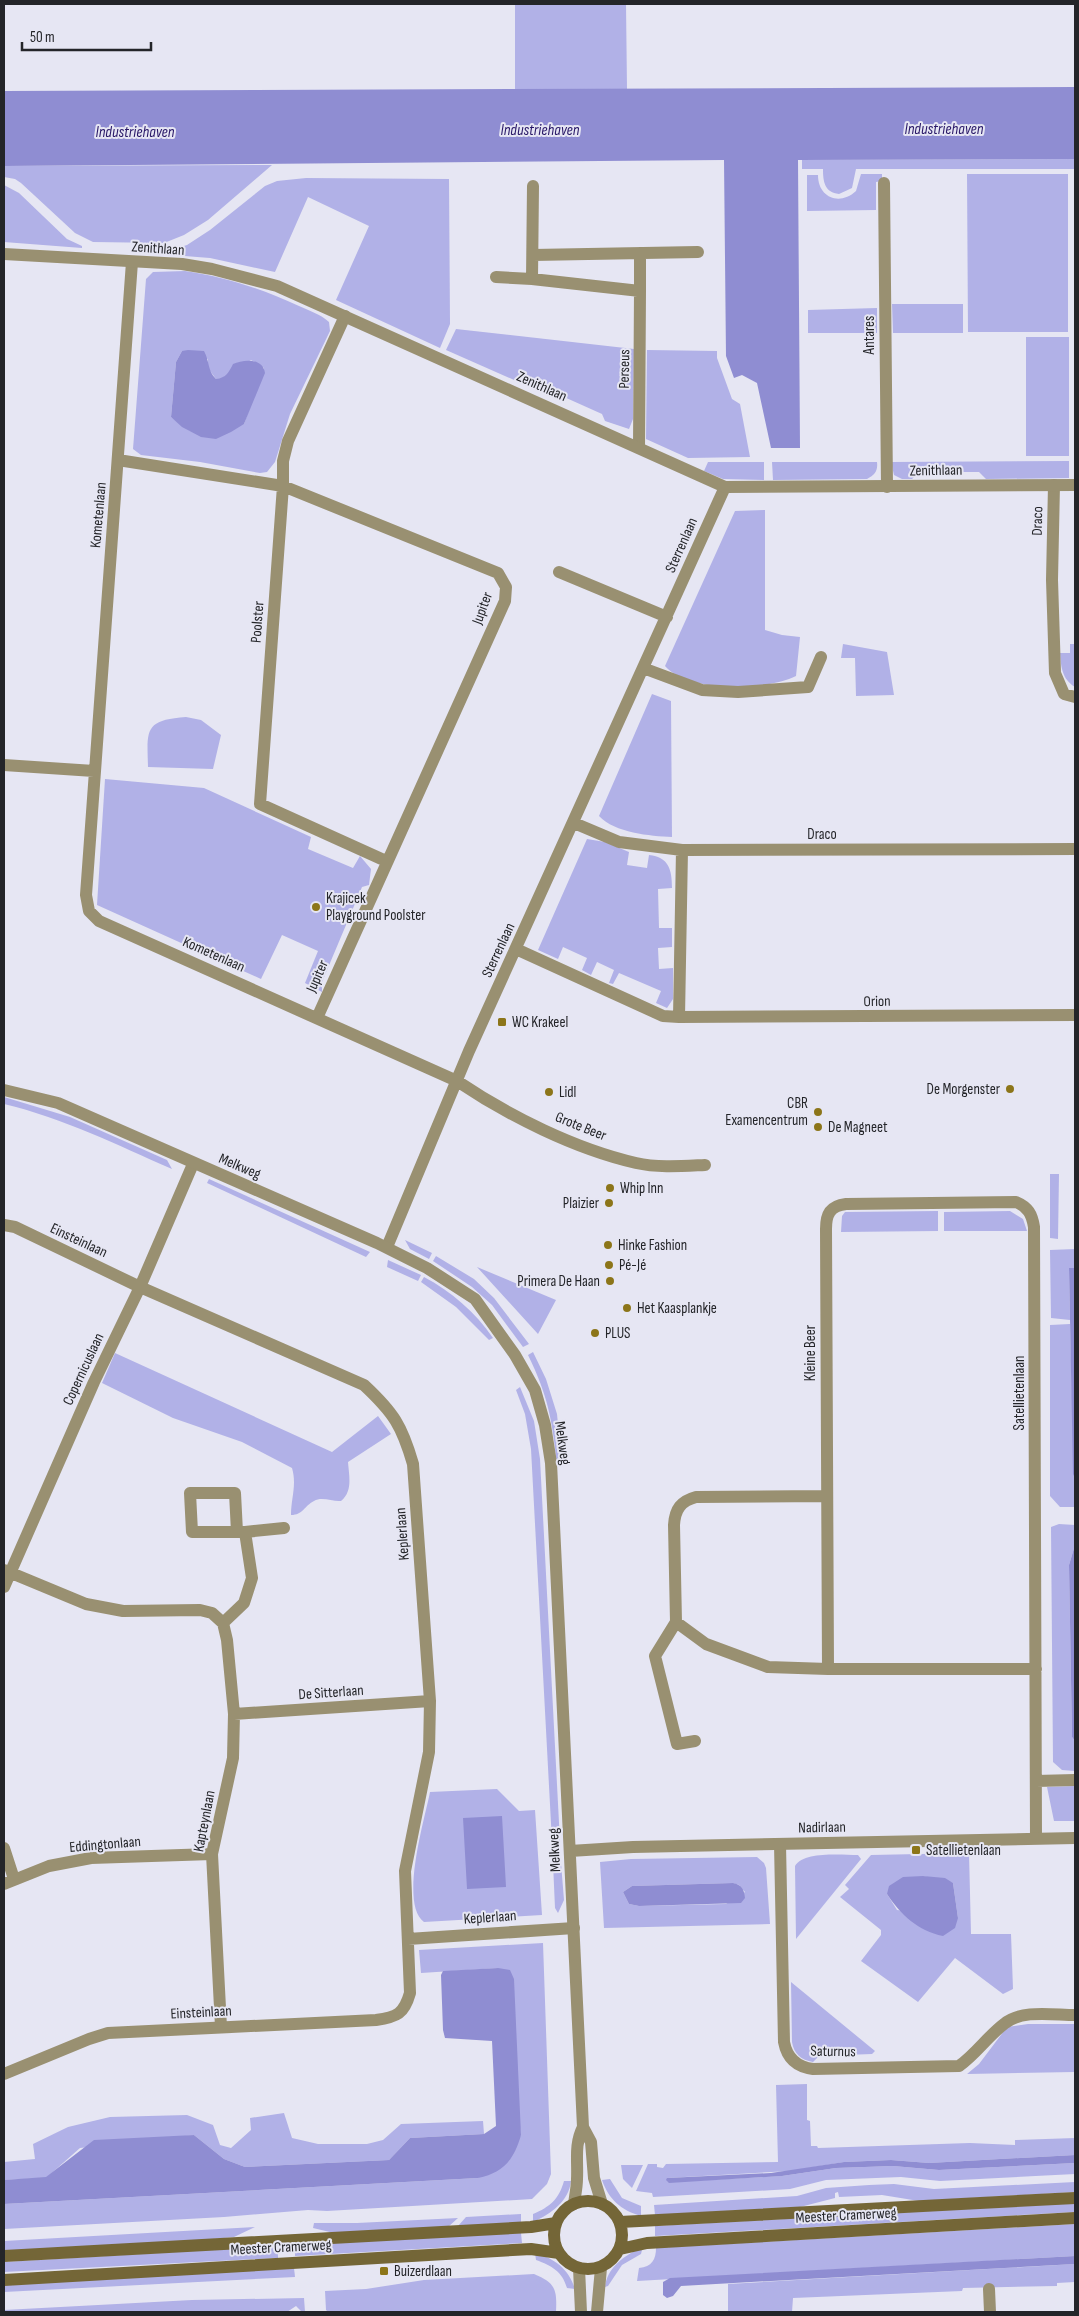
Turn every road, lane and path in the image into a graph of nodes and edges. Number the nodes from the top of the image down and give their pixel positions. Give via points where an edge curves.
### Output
1 (884, 183) dead end
2 (533, 186) dead end
3 (698, 252) dead end
4 (640, 253) junction
5 (4, 254) edge
6 (533, 255) junction
7 (132, 262) junction
8 (496, 277) dead end
9 (532, 279) junction
10 (640, 291) junction
11 (344, 316) junction
12 (639, 447) junction
13 (118, 460) junction
14 (1054, 485) junction
15 (1075, 485) edge
16 (283, 486) junction
17 (725, 487) junction
18 (886, 487) junction
19 (559, 572) dead end
20 (667, 617) junction
21 (821, 657) dead end
22 (643, 668) junction
23 (1075, 696) edge
24 (4, 765) edge
25 (94, 771) junction
26 (574, 823) junction
27 (1075, 849) edge
28 (682, 850) junction
29 (386, 861) junction
30 (516, 949) junction
31 (1075, 1015) edge
32 (679, 1017) junction
33 (317, 1018) junction
34 (457, 1082) junction
35 (4, 1090) edge
36 (193, 1164) junction
37 (705, 1165) dead end
38 (829, 1211) joint
39 (4, 1225) edge
40 (388, 1247) junction
41 (140, 1287) junction
42 (827, 1496) junction
43 (284, 1528) dead end
44 (241, 1532) junction
45 (6, 1572) edge
46 (4, 1587) edge
47 (676, 1622) junction
48 (223, 1623) junction
49 (1036, 1669) junction
50 (828, 1670) junction
51 (430, 1701) junction
52 (234, 1714) junction
53 (695, 1741) dead end
54 (1075, 1780) edge
55 (1036, 1782) junction
56 (1036, 1838) junction
57 (1075, 1838) edge
58 (780, 1844) junction
59 (4, 1848) edge
60 (570, 1850) junction
61 (212, 1854) junction
62 (9, 1881) edge
63 (574, 1928) junction
64 (408, 1939) junction
65 (406, 2008) joint
66 (1075, 2015) edge
67 (221, 2027) junction
68 (4, 2074) edge
69 (583, 2127) junction
70 (1075, 2198) edge
71 (574, 2204) junction
72 (602, 2204) junction
73 (1075, 2218) edge
74 (620, 2222) junction
75 (556, 2223) junction
76 (620, 2249) junction
77 (559, 2253) junction
78 (4, 2256) edge
79 (579, 2268) junction
80 (601, 2268) junction
81 (4, 2280) edge
82 (989, 2290) dead end
83 (581, 2312) edge
84 (597, 2312) edge
85 (990, 2312) edge

1 - 18 street, Antares
2 - 6 street
3 - 4 street
4 - 6 street
4 - 10 street, Perseus
5 - 7 street, Zenithlaan
6 - 9 street
7 - 11 street, Zenithlaan via 212,269 277,286
7 - 13 street, Kometenlaan
8 - 9 street
9 - 10 street
10 - 12 street, Perseus
11 - 12 street, Zenithlaan
11 - 16 street, Poolster via 288,441 283,461
12 - 17 street, Zenithlaan
13 - 16 street, Jupiter
13 - 25 street, Kometenlaan
14 - 15 street, Zenithlaan
14 - 18 street, Zenithlaan
14 - 23 street, Draco via 1052,580 1055,673 1064,694
16 - 29 street, Poolster via 260,804
16 - 29 street, Jupiter via 498,573 506,587 505,601
17 - 18 street, Zenithlaan
17 - 20 street, Sterrenlaan
19 - 20 street
20 - 22 street, Sterrenlaan
21 - 22 street via 808,688 702,690
22 - 26 street, Sterrenlaan
24 - 25 street
25 - 33 street, Kometenlaan via 86,895 89,911 99,921
26 - 28 street, Draco via 619,842
26 - 30 street, Sterrenlaan
27 - 28 street, Draco
28 - 32 street
29 - 33 street, Jupiter
30 - 32 street, Orion via 663,1016
30 - 34 street, Sterrenlaan
31 - 32 street, Orion
33 - 34 street, Kometenlaan
34 - 37 street, Grote Beer via 497,1108 584,1146 638,1163
34 - 40 street, Sterrenlaan
35 - 36 street, Melkweg via 58,1103
36 - 40 street, Melkweg
36 - 41 street, Copernicuslaan
38 - 42 street, Kleine Beer via 826,1229
38 - 49 street, Satellietenlaan via 834,1206 846,1204 1016,1202 1024,1205 1033,1218
39 - 41 street, Einsteinlaan via 15,1227
40 - 60 street, Melkweg via 475,1299 516,1355 535,1390 546,1424 551,1463
41 - 45 street, Copernicuslaan
41 - 51 street, Keplerlaan via 364,1386 388,1407 404,1432 414,1464
42 - 47 street via 696,1496 685,1500 675,1514 674,1525
42 - 50 street, Kleine Beer
43 - 44 street
44 - 44 street via 192,1532 190,1493 235,1493
44 - 48 street via 252,1578 244,1602
45 - 46 street, Copernicuslaan
45 - 48 street via 86,1604 123,1611 200,1610 212,1612
47 - 50 street via 706,1644 768,1667
47 - 53 street via 655,1656 677,1744
48 - 52 street, Kapteynlaan
49 - 50 street
49 - 55 street, Satellietenlaan
51 - 52 street, De Sitterlaan
51 - 64 street, Keplerlaan via 429,1752 405,1871
52 - 61 street, Kapteynlaan via 234,1758
54 - 55 street
55 - 56 street, Satellietenlaan
56 - 57 street, Nadirlaan
56 - 58 street, Nadirlaan
58 - 60 street, Nadirlaan
58 - 66 street, Saturnus via 784,2042 787,2054 797,2064 813,2069 958,2066 971,2058 1004,2023 1016,2017
59 - 62 street
60 - 63 street, Melkweg
61 - 62 street, Eddingtonlaan via 91,1858 49,1866
61 - 67 street, Kapteynlaan
63 - 64 street, Keplerlaan
63 - 69 street, Melkweg
64 - 65 street, Keplerlaan via 410,1993
65 - 67 street, Einsteinlaan via 392,2018 376,2020
67 - 68 street, Einsteinlaan via 108,2033
69 - 71 street, Melkweg via 576,2149
69 - 72 street, Melkweg via 591,2142 594,2178
70 - 74 main road, Meester Cramerweg
71 - 72 main road via 588,2201
71 - 75 main road via 566,2208
72 - 74 main road via 616,2214
73 - 76 main road, Meester Cramerweg via 647,2243
74 - 76 main road
75 - 77 main road via 555,2244
75 - 78 main road, Meester Cramerweg via 531,2227
76 - 80 main road
77 - 79 main road
77 - 81 main road, Meester Cramerweg via 531,2249
79 - 80 main road
79 - 83 street
80 - 84 street
82 - 85 street

